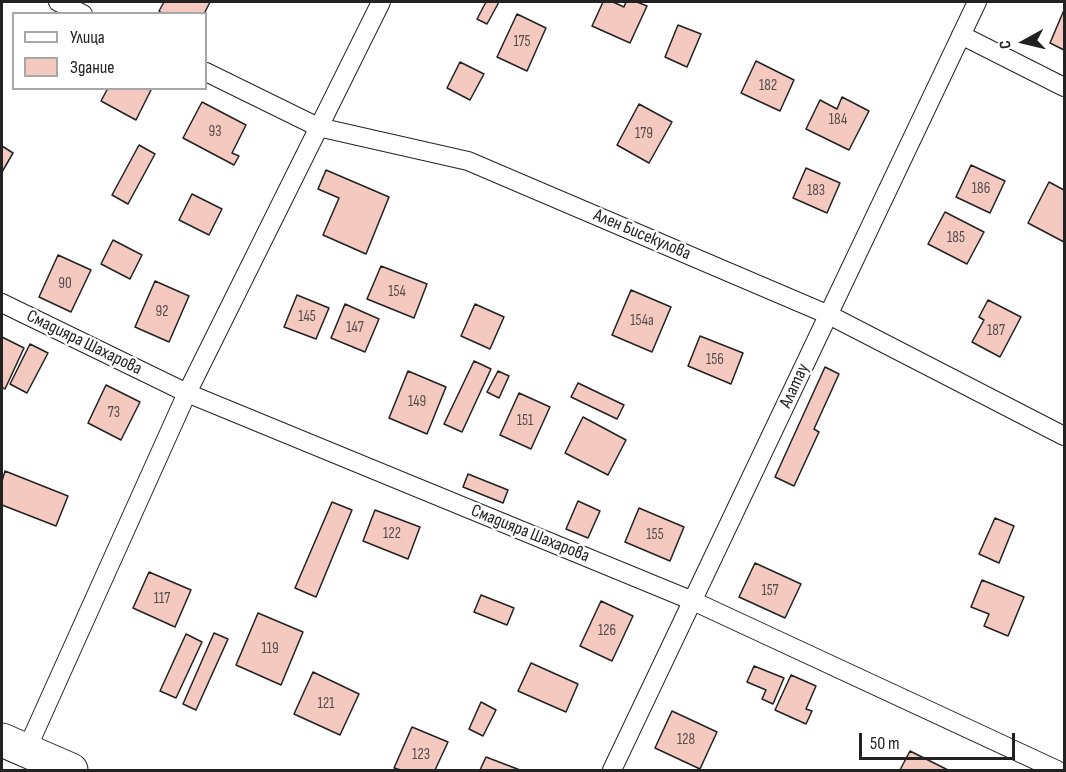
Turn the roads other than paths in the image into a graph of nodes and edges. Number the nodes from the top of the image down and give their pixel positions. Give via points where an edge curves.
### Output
1 (58, 2) edge
2 (381, 2) edge
3 (977, 2) edge
4 (79, 12) edge
5 (961, 35) junction
6 (207, 72) edge
7 (1065, 87) edge
8 (318, 127) junction
9 (2, 303) edge
10 (829, 315) junction
11 (187, 393) junction
12 (1065, 436) edge
13 (693, 601) junction
14 (14, 746) edge
15 (71, 771) edge
16 (612, 771) edge
17 (1057, 771) edge

1 - 4 street
2 - 8 street
3 - 5 street, Алатау
5 - 7 street
5 - 10 street, Алатау
6 - 8 street, Ален Бисекулова
8 - 10 street, Ален Бисекулова via 468,161
8 - 11 street
9 - 11 street, Смадияра Шахарова
10 - 12 street, Ален Бисекулова
10 - 13 street, Алатау
11 - 13 street, Смадияра Шахарова
11 - 14 street
13 - 16 street, Алатау
13 - 17 street, Смадияра Шахарова
14 - 15 highway

